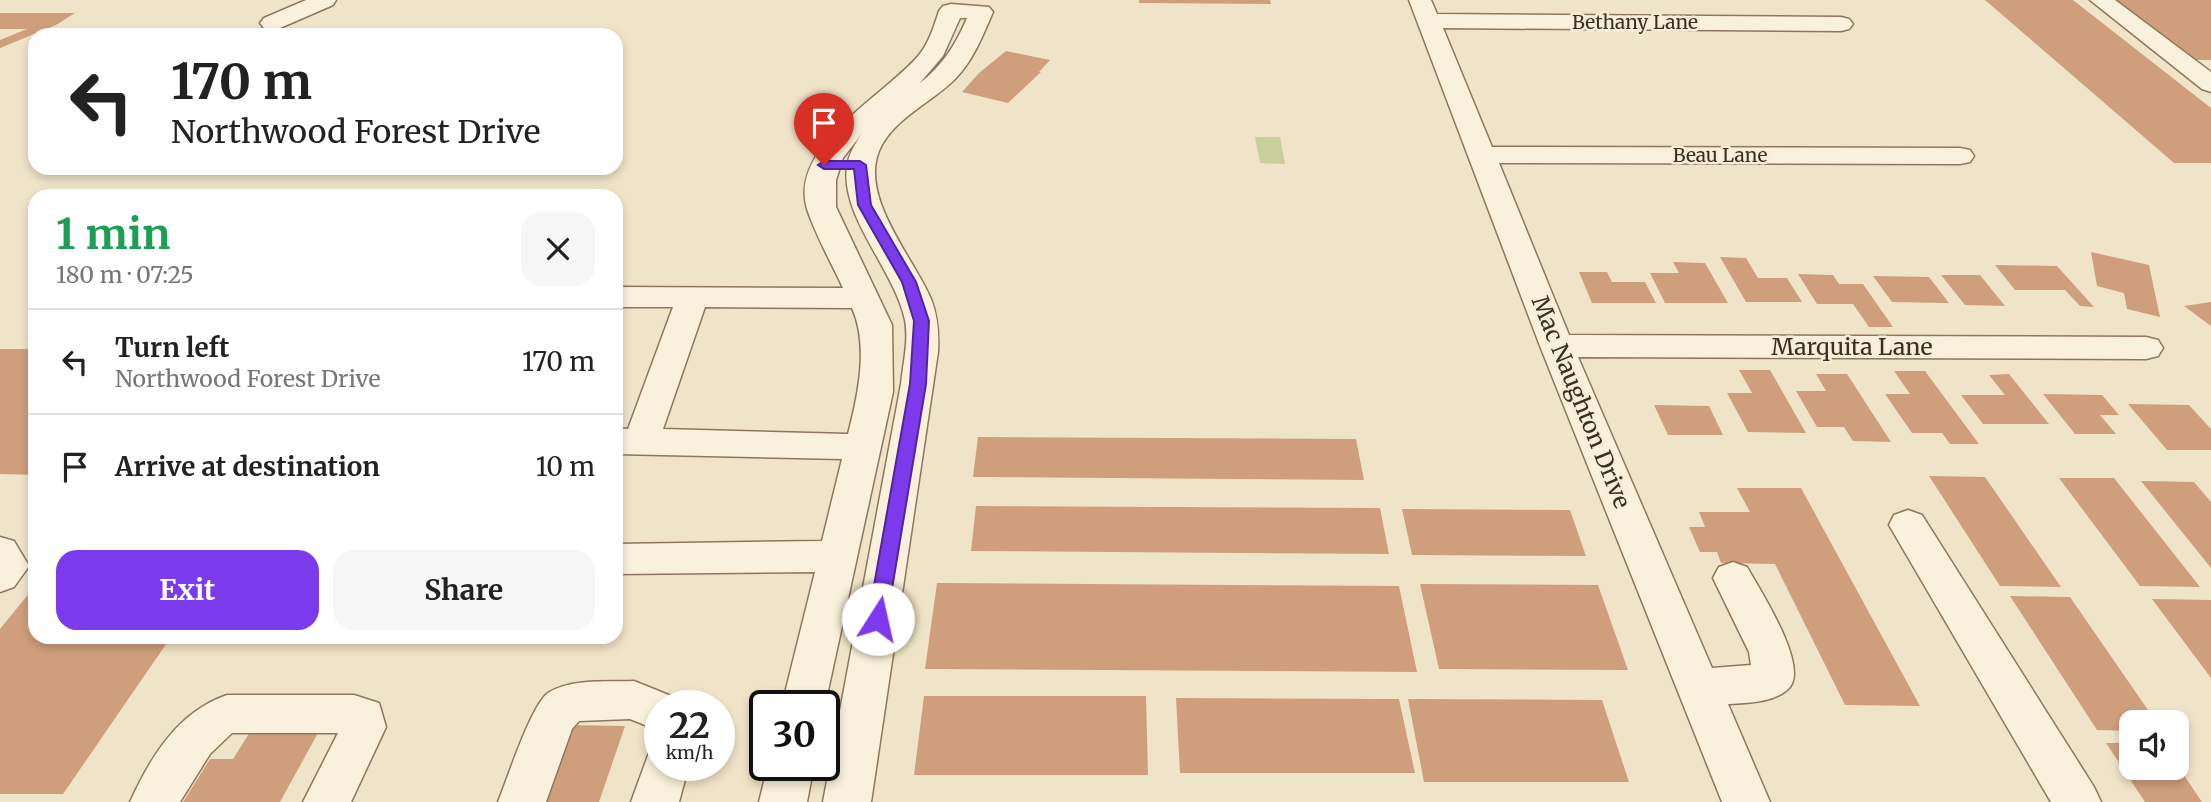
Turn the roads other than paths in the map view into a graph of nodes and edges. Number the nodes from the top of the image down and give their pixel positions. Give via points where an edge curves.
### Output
1 (325, 0) edge
2 (2101, 0) edge
3 (1425, 10) edge
4 (272, 23) dead end
5 (1841, 24) dead end
6 (2211, 84) edge
7 (1480, 155) junction
8 (1960, 156) dead end
9 (824, 165) junction
10 (860, 165) junction
11 (623, 297) edge
12 (693, 297) junction
13 (864, 298) junction
14 (1557, 346) junction
15 (2146, 348) dead end
16 (919, 364) junction
17 (877, 366) junction
18 (629, 440) edge
19 (863, 447) junction
20 (1908, 525) dead end
21 (0, 552) edge
22 (837, 556) junction
23 (623, 559) edge
24 (0, 576) edge
25 (1733, 578) dead end
26 (1699, 688) junction
27 (807, 690) edge
28 (644, 705) edge
29 (661, 781) edge
30 (788, 781) edge
31 (154, 802) edge
32 (327, 802) edge
33 (522, 802) edge
34 (655, 802) edge
35 (783, 802) edge
36 (847, 802) edge
37 (1746, 802) edge
38 (2077, 802) edge

1 - 4 street
2 - 6 street
3 - 5 street, Bethany Lane
3 - 7 street, Mac Naughton Drive
7 - 8 street, Beau Lane
7 - 14 street, Mac Naughton Drive
9 - 10 street
9 - 10 street via 847,132 931,55 951,11 981,12 967,48 948,72 878,133
9 - 13 street via 821,207
10 - 16 street via 865,205 909,282 921,321
11 - 12 street
12 - 13 street
12 - 18 street
13 - 17 street via 876,325
14 - 15 street, Marquita Lane
14 - 26 street, Mac Naughton Drive
16 - 17 street
16 - 36 street
17 - 19 street
18 - 19 street
19 - 22 street
20 - 38 street
21 - 24 street via 9,566
22 - 23 street
22 - 27 street
25 - 26 street via 1770,652 1774,675 1760,683
26 - 37 street, Mac Naughton Drive
28 - 33 street via 634,700 564,707 554,719
29 - 34 street
30 - 35 street
31 - 32 street via 212,719 227,714 354,713 363,717 364,727

